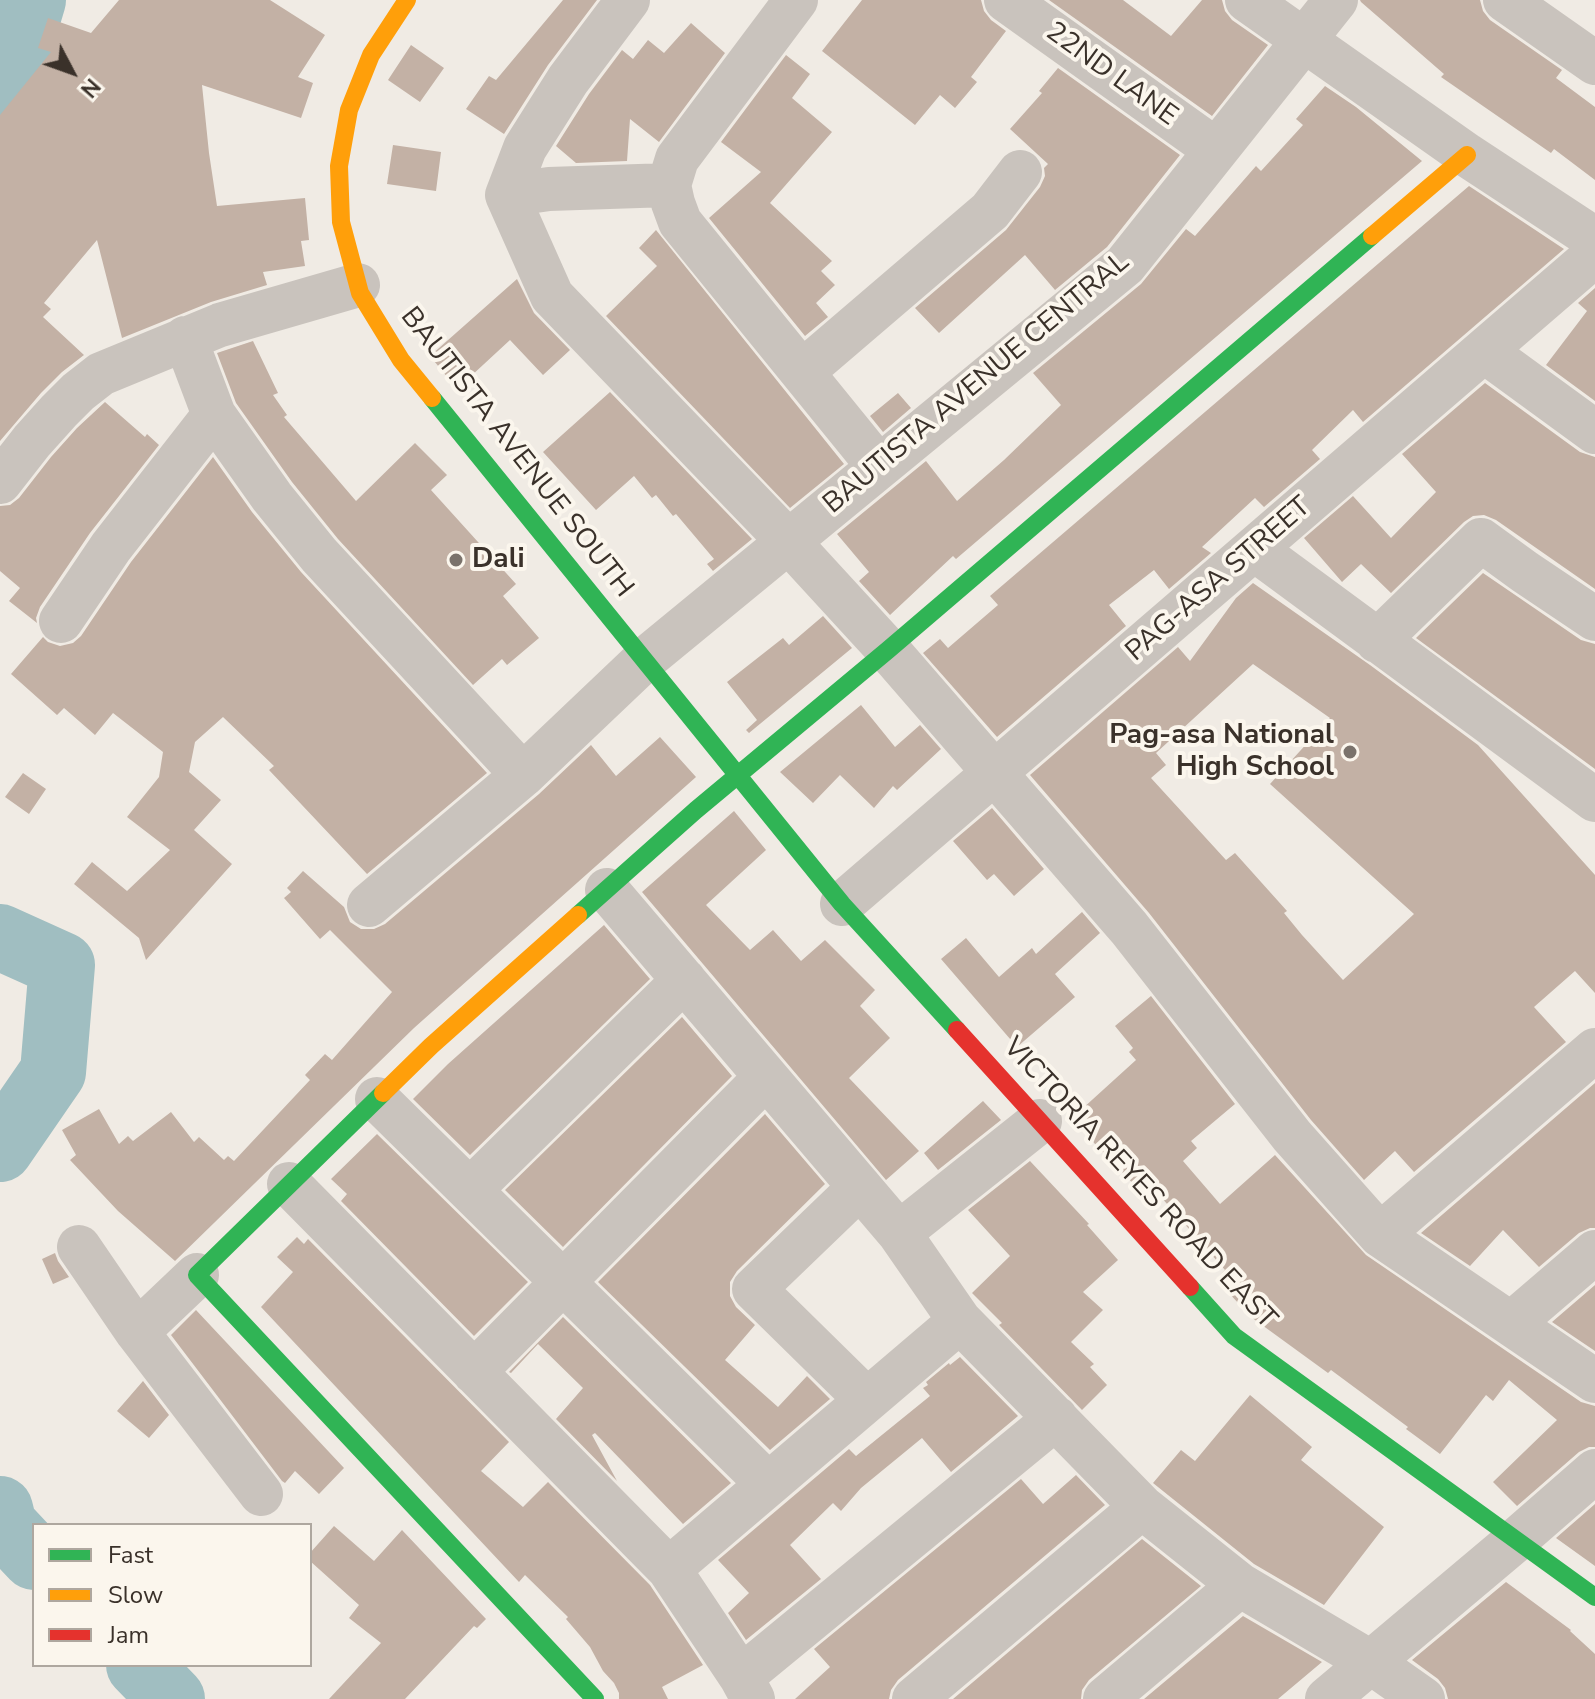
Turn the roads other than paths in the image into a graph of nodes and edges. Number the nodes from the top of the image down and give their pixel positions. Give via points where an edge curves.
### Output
1 (407, 0) edge
2 (628, 0) edge
3 (796, 0) edge
4 (1006, 0) edge
5 (1247, 0) edge
6 (1336, 0) edge
7 (1505, 0) edge
8 (1304, 40) junction
9 (1595, 63) edge
10 (1216, 150) junction
11 (1467, 155) junction
12 (1020, 172) dead end
13 (669, 185) junction
14 (507, 195) junction
15 (1595, 239) edge
16 (1595, 255) edge
17 (358, 285) junction
18 (185, 338) junction
19 (1484, 351) junction
20 (802, 372) junction
21 (214, 415) junction
22 (1595, 432) edge
23 (879, 467) junction
24 (0, 482) edge
25 (788, 541) junction
26 (1254, 549) junction
27 (1595, 619) edge
28 (61, 621) dead end
29 (1377, 641) junction
30 (888, 650) junction
31 (643, 661) junction
32 (994, 773) junction
33 (523, 775) junction
34 (737, 776) junction
35 (1595, 800) edge
36 (607, 890) junction
37 (842, 904) junction
38 (369, 905) dead end
39 (684, 980) junction
40 (1595, 1050) edge
41 (766, 1077) junction
42 (377, 1099) junction
43 (1040, 1121) junction
44 (289, 1184) junction
45 (860, 1187) junction
46 (470, 1190) junction
47 (899, 1233) junction
48 (1380, 1235) junction
49 (79, 1247) dead end
50 (1595, 1252) edge
51 (197, 1275) junction
52 (563, 1281) junction
53 (960, 1321) junction
54 (1511, 1324) junction
55 (137, 1332) junction
56 (474, 1372) junction
57 (1595, 1381) edge
58 (867, 1400) junction
59 (1056, 1418) junction
60 (1595, 1471) edge
61 (768, 1484) junction
62 (261, 1494) dead end
63 (1142, 1507) junction
64 (1516, 1540) junction
65 (669, 1569) junction
66 (1240, 1585) junction
67 (1595, 1597) edge
68 (1372, 1663) junction
69 (747, 1688) edge
70 (595, 1699) edge
71 (914, 1699) edge
72 (1105, 1699) edge
73 (1327, 1699) edge
74 (1423, 1699) edge

1 - 17 street, BAUTISTA AVENUE SOUTH via 371,55 349,110 339,166 341,222
2 - 14 street via 553,102 525,148
3 - 13 street via 677,159
4 - 10 street, 22ND LANE
5 - 8 street
6 - 8 street, BAUTISTA AVENUE CENTRAL
7 - 9 street
8 - 10 street, BAUTISTA AVENUE CENTRAL
8 - 11 street
10 - 23 street, BAUTISTA AVENUE CENTRAL via 1125,265
11 - 15 street
11 - 30 street
12 - 20 street via 990,211
13 - 14 street
13 - 20 street via 680,222
14 - 25 street via 552,296
16 - 19 street, PAG-ASA STREET
17 - 18 street
17 - 31 street, BAUTISTA AVENUE SOUTH via 401,360
18 - 21 street
18 - 24 street via 89,383
19 - 22 street
19 - 26 street, PAG-ASA STREET
20 - 23 street
21 - 28 street
21 - 33 street via 319,555
23 - 25 street, BAUTISTA AVENUE CENTRAL
25 - 30 street
25 - 31 street, BAUTISTA AVENUE CENTRAL
26 - 29 street
26 - 32 street, PAG-ASA STREET
27 - 29 street via 1481,540
29 - 35 street
30 - 32 street
30 - 34 street
31 - 33 street, BAUTISTA AVENUE CENTRAL
31 - 34 street, BAUTISTA AVENUE SOUTH
32 - 37 street, PAG-ASA STREET
32 - 48 street via 1129,928 1292,1136
33 - 38 street, BAUTISTA AVENUE CENTRAL
34 - 36 street
34 - 37 street, VICTORIA REYES ROAD EAST
36 - 39 street
36 - 42 street
37 - 43 street, VICTORIA REYES ROAD EAST
39 - 41 street
39 - 46 street
40 - 48 street
41 - 45 street
41 - 52 street
42 - 44 street
42 - 46 street
43 - 47 street
43 - 64 street, VICTORIA REYES ROAD EAST via 1234,1336
44 - 51 street
44 - 56 street
45 - 47 street
45 - 58 street via 754,1289
46 - 52 street
47 - 53 street
48 - 54 street
49 - 55 street
50 - 54 street
51 - 55 street
51 - 70 street
52 - 56 street
52 - 61 street
53 - 58 street
53 - 59 street
54 - 57 street
55 - 62 street
56 - 65 street
58 - 61 street
59 - 63 street
59 - 69 street
60 - 64 street
61 - 65 street
63 - 66 street
63 - 71 street
64 - 67 street, VICTORIA REYES ROAD EAST
64 - 68 street
65 - 69 street
66 - 68 street
66 - 72 street
68 - 73 street
68 - 74 street

